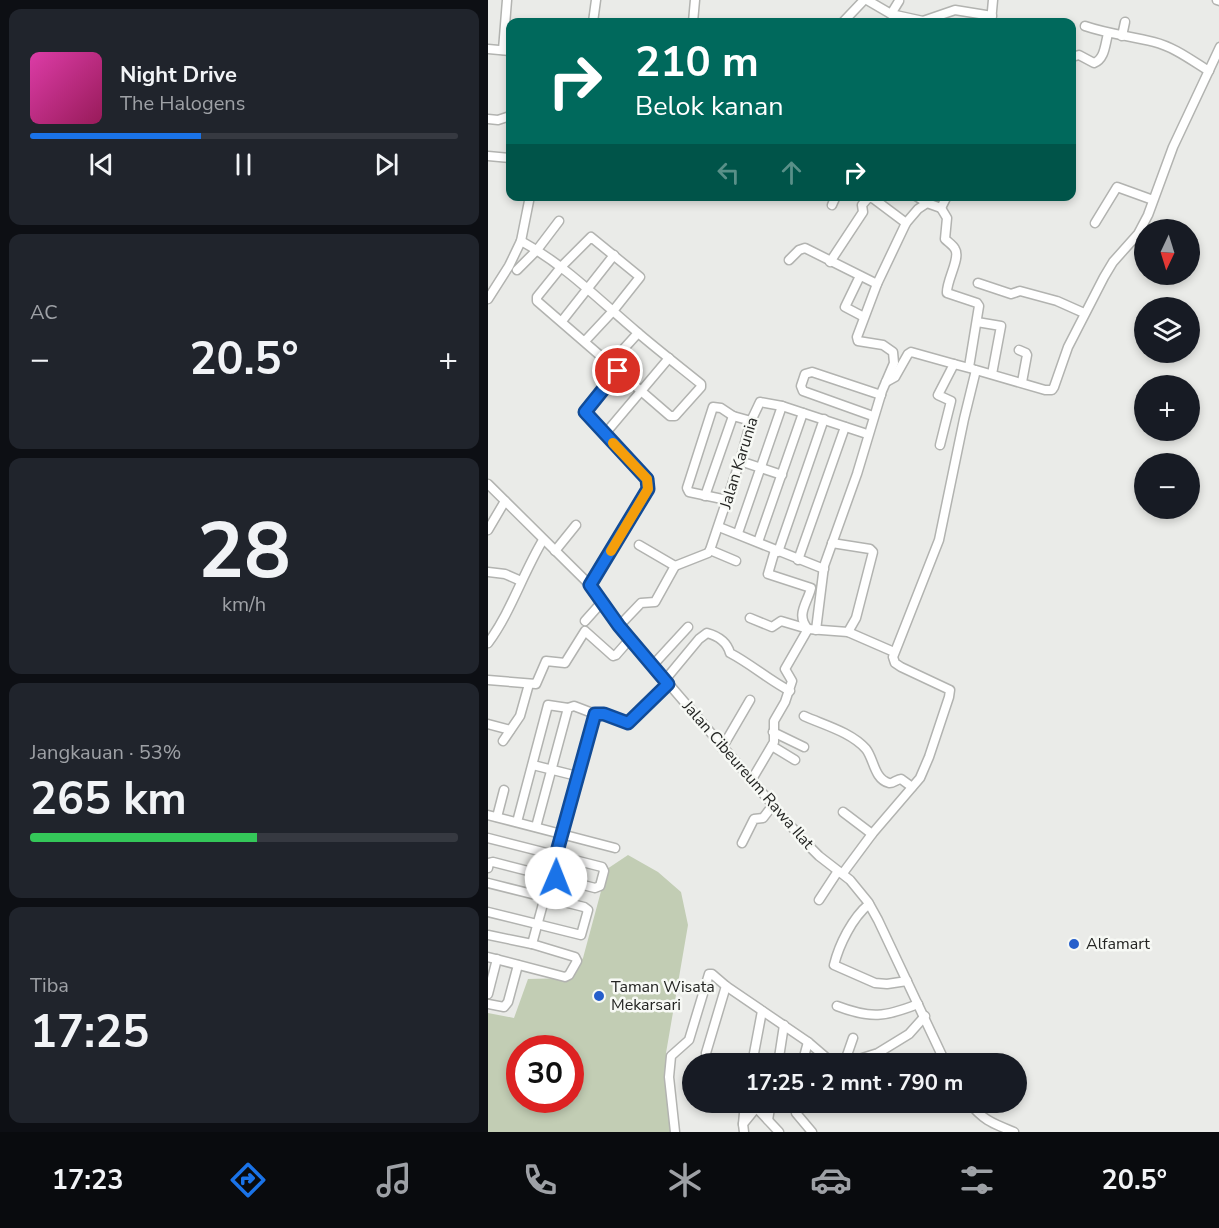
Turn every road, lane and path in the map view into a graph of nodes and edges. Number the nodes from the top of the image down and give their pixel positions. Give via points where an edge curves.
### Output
1 (507, 0) edge
2 (596, 0) edge
3 (695, 0) edge
4 (865, 0) edge
5 (993, 0) edge
6 (899, 1) edge
7 (892, 14) junction
8 (507, 18) edge
9 (594, 18) edge
10 (693, 18) edge
11 (848, 18) edge
12 (910, 18) edge
13 (946, 18) edge
14 (985, 18) edge
15 (992, 18) edge
16 (1125, 22) dead end
17 (1085, 26) dead end
18 (1108, 34) junction
19 (1122, 36) junction
20 (1220, 47) edge
21 (488, 49) edge
22 (506, 51) edge
23 (1076, 56) edge
24 (1209, 71) junction
25 (506, 117) edge
26 (488, 119) edge
27 (488, 156) edge
28 (506, 158) edge
29 (1153, 200) junction
30 (529, 201) edge
31 (865, 201) edge
32 (877, 201) edge
33 (924, 201) edge
34 (944, 201) edge
35 (927, 203) junction
36 (941, 208) junction
37 (559, 221) dead end
38 (906, 223) junction
39 (1095, 223) dead end
40 (521, 241) junction
41 (537, 250) junction
42 (614, 255) junction
43 (789, 260) dead end
44 (830, 262) junction
45 (562, 267) junction
46 (517, 270) dead end
47 (860, 276) junction
48 (978, 283) dead end
49 (877, 284) junction
50 (587, 288) junction
51 (488, 299) edge
52 (613, 311) junction
53 (1084, 313) junction
54 (864, 317) junction
55 (562, 321) junction
56 (977, 322) junction
57 (638, 333) junction
58 (585, 341) junction
59 (1019, 350) dead end
60 (669, 358) junction
61 (610, 364) junction
62 (954, 364) junction
63 (972, 369) junction
64 (618, 371) junction
65 (992, 374) junction
66 (886, 382) junction
67 (1022, 382) junction
68 (642, 392) junction
69 (879, 394) junction
70 (782, 406) junction
71 (803, 412) junction
72 (870, 414) junction
73 (733, 416) junction
74 (824, 419) junction
75 (750, 422) junction
76 (845, 426) junction
77 (864, 432) junction
78 (604, 435) junction
79 (940, 445) dead end
80 (740, 461) junction
81 (760, 468) junction
82 (782, 475) junction
83 (488, 484) edge
84 (705, 496) junction
85 (727, 500) junction
86 (504, 501) junction
87 (576, 525) dead end
88 (719, 527) junction
89 (488, 530) edge
90 (738, 533) junction
91 (543, 540) junction
92 (758, 542) junction
93 (832, 543) junction
94 (639, 545) dead end
95 (710, 550) junction
96 (555, 551) junction
97 (777, 551) junction
98 (798, 560) junction
99 (736, 561) dead end
100 (675, 566) junction
101 (822, 568) junction
102 (488, 572) edge
103 (521, 581) junction
104 (590, 585) junction
105 (602, 602) junction
106 (750, 618) dead end
107 (585, 621) dead end
108 (619, 626) junction
109 (688, 627) dead end
110 (812, 629) junction
111 (848, 632) junction
112 (630, 639) junction
113 (488, 643) edge
114 (894, 652) junction
115 (653, 665) junction
116 (489, 678) edge
117 (666, 682) junction
118 (529, 684) junction
119 (790, 691) junction
120 (750, 700) dead end
121 (569, 708) junction
122 (595, 714) junction
123 (804, 716) dead end
124 (488, 724) edge
125 (510, 730) junction
126 (773, 732) junction
127 (503, 741) dead end
128 (772, 746) junction
129 (804, 747) dead end
130 (722, 748) junction
131 (795, 760) dead end
132 (533, 765) junction
133 (554, 770) junction
134 (577, 776) junction
135 (751, 781) junction
136 (912, 787) junction
137 (504, 790) dead end
138 (773, 805) junction
139 (843, 812) dead end
140 (493, 816) edge
141 (517, 822) junction
142 (536, 827) junction
143 (562, 834) junction
144 (872, 834) junction
145 (488, 838) edge
146 (742, 843) dead end
147 (615, 848) dead end
148 (555, 855) junction
149 (488, 868) edge
150 (841, 872) junction
151 (550, 877) junction
152 (488, 883) edge
153 (545, 898) junction
154 (819, 900) dead end
155 (869, 904) junction
156 (488, 912) edge
157 (538, 924) junction
158 (488, 935) edge
159 (532, 944) junction
160 (493, 958) edge
161 (518, 965) junction
162 (907, 981) junction
163 (726, 986) junction
164 (488, 994) edge
165 (488, 1004) edge
166 (918, 1004) junction
167 (837, 1006) dead end
168 (762, 1011) junction
169 (925, 1016) junction
170 (784, 1025) junction
171 (853, 1038) dead end
172 (809, 1042) junction
173 (706, 1053) dead end
174 (754, 1053) edge
175 (780, 1053) edge
176 (806, 1053) edge
177 (821, 1053) edge
178 (848, 1053) edge
179 (878, 1053) edge
180 (941, 1053) edge
181 (744, 1113) edge
182 (761, 1113) edge
183 (769, 1113) edge
184 (796, 1113) edge
185 (977, 1113) edge
186 (768, 1120) junction
187 (743, 1128) edge
188 (676, 1132) edge
189 (779, 1132) edge
190 (812, 1132) edge
191 (1014, 1132) edge

1 - 8 street
2 - 9 street
3 - 10 street
4 - 7 street
4 - 11 street
5 - 15 street
6 - 7 street
7 - 12 street
13 - 14 street via 955,10
16 - 19 street
17 - 18 street
18 - 19 street
18 - 23 street via 1098,62
19 - 24 street via 1173,49
20 - 24 street
21 - 22 street
24 - 29 street
25 - 26 street
27 - 28 street
29 - 39 street via 1117,188
29 - 53 street via 1138,234 1113,262
30 - 40 street
31 - 44 street via 863,212
32 - 38 street
33 - 35 street
34 - 36 street
35 - 36 street
35 - 38 street
36 - 56 street via 947,218 944,239 957,255 947,293 977,303
37 - 41 street
38 - 49 street
40 - 41 street
40 - 51 street
41 - 45 street
41 - 46 street
42 - 45 street via 589,237
42 - 50 street
42 - 52 street via 640,277
43 - 44 street via 805,248
44 - 47 street
45 - 50 street
45 - 55 street via 536,299
47 - 49 street
47 - 54 street via 845,307
48 - 53 street via 1011,294 1020,291 1056,301
49 - 54 street
50 - 52 street
50 - 55 street
52 - 57 street
52 - 58 street
53 - 67 street via 1054,387 1048,390
54 - 66 street via 858,340 883,345 893,352 894,363
55 - 58 street
56 - 63 street
56 - 65 street via 1001,326
57 - 60 street
57 - 61 street
58 - 61 street
59 - 67 street via 1027,355
60 - 68 street
60 - 68 street via 701,387 673,417
61 - 64 street
62 - 63 street
62 - 66 street via 911,352 895,377
62 - 79 street via 938,395 951,401
63 - 65 street
63 - 114 street via 939,540
64 - 68 street
64 - 78 street via 585,410
65 - 67 street
66 - 69 street
68 - 78 street
69 - 72 street
69 - 72 street via 812,372 805,374 803,391
69 - 93 street via 857,474
70 - 71 street
70 - 75 street, Jalan Karunia via 762,402
70 - 81 street
71 - 74 street
71 - 82 street
72 - 77 street
73 - 75 street
73 - 84 street
73 - 84 street via 713,407 686,489
74 - 76 street
74 - 97 street
75 - 80 street, Jalan Karunia
76 - 77 street
76 - 98 street
77 - 101 street
78 - 104 street via 647,479 648,489
80 - 81 street
80 - 85 street, Jalan Karunia
81 - 82 street
81 - 90 street
82 - 92 street
83 - 86 street, Jalan Cibeureum Rawa Ilat
84 - 85 street
85 - 88 street, Jalan Karunia
86 - 89 street
86 - 91 street, Jalan Cibeureum Rawa Ilat
87 - 96 street
88 - 90 street
88 - 95 street, Jalan Karunia
90 - 92 street
91 - 96 street, Jalan Cibeureum Rawa Ilat
91 - 103 street
92 - 97 street
93 - 101 street
93 - 111 street via 873,552 857,615
94 - 100 street
95 - 99 street
95 - 100 street
96 - 104 street, Jalan Cibeureum Rawa Ilat
97 - 98 street
97 - 110 street via 768,574 811,588 802,612 803,621
98 - 101 street
100 - 108 street via 656,602 641,603
101 - 110 street
102 - 103 street
103 - 113 street
104 - 105 street, Jalan Cibeureum Rawa Ilat
105 - 107 street
105 - 108 street, Jalan Cibeureum Rawa Ilat
106 - 110 street via 772,627 781,621
108 - 112 street, Jalan Cibeureum Rawa Ilat
109 - 115 street
110 - 111 street
110 - 119 street via 785,669 792,680
111 - 114 street
112 - 115 street, Jalan Cibeureum Rawa Ilat
112 - 118 street via 613,656 585,631 564,663 546,662 538,682
114 - 136 street via 894,663 950,692 926,765
115 - 117 street, Jalan Cibeureum Rawa Ilat
116 - 118 street
117 - 119 street via 707,633 722,640 730,653
117 - 122 street via 628,723
117 - 130 street, Jalan Cibeureum Rawa Ilat
118 - 125 street via 520,716
119 - 126 street via 774,721
120 - 130 street
121 - 122 street via 574,706
121 - 132 street via 548,705
121 - 133 street
122 - 134 street
123 - 136 street via 859,742 868,751 876,772 887,782 901,779
124 - 125 street
125 - 127 street
126 - 128 street
126 - 129 street
128 - 131 street
128 - 135 street
130 - 135 street, Jalan Cibeureum Rawa Ilat
132 - 133 street
132 - 141 street
133 - 134 street
133 - 142 street
134 - 143 street
135 - 138 street, Jalan Cibeureum Rawa Ilat
136 - 144 street
137 - 140 street
138 - 146 street via 763,818 754,819
138 - 150 street, Jalan Cibeureum Rawa Ilat via 819,856
139 - 144 street
140 - 141 street
141 - 142 street
142 - 143 street
143 - 147 street
143 - 148 street
144 - 150 street
145 - 148 street
148 - 151 street
148 - 151 street via 602,867 602,882 595,888
149 - 151 street via 493,862
150 - 154 street
150 - 155 street, Jalan Cibeureum Rawa Ilat
151 - 153 street
152 - 153 street
153 - 157 street
153 - 157 street via 587,908 588,912 582,934 578,935
155 - 162 street, Jalan Cibeureum Rawa Ilat
155 - 162 street via 852,924 834,965 875,983
156 - 157 street
157 - 159 street
158 - 159 street
159 - 161 street via 575,957 577,961 565,977
160 - 161 street
160 - 164 street
161 - 165 street via 508,1002 504,1007
162 - 166 street, Jalan Cibeureum Rawa Ilat
163 - 168 street
163 - 173 street
163 - 188 street via 709,974 689,1040 671,1056 669,1077
166 - 167 street via 877,1016
166 - 169 street, Jalan Cibeureum Rawa Ilat
168 - 170 street
168 - 174 street
169 - 179 street via 909,1034
169 - 180 street, Jalan Cibeureum Rawa Ilat
170 - 172 street
170 - 175 street
171 - 178 street
172 - 176 street
172 - 177 street
181 - 187 street
182 - 186 street
183 - 186 street
184 - 190 street
185 - 191 street
186 - 189 street

